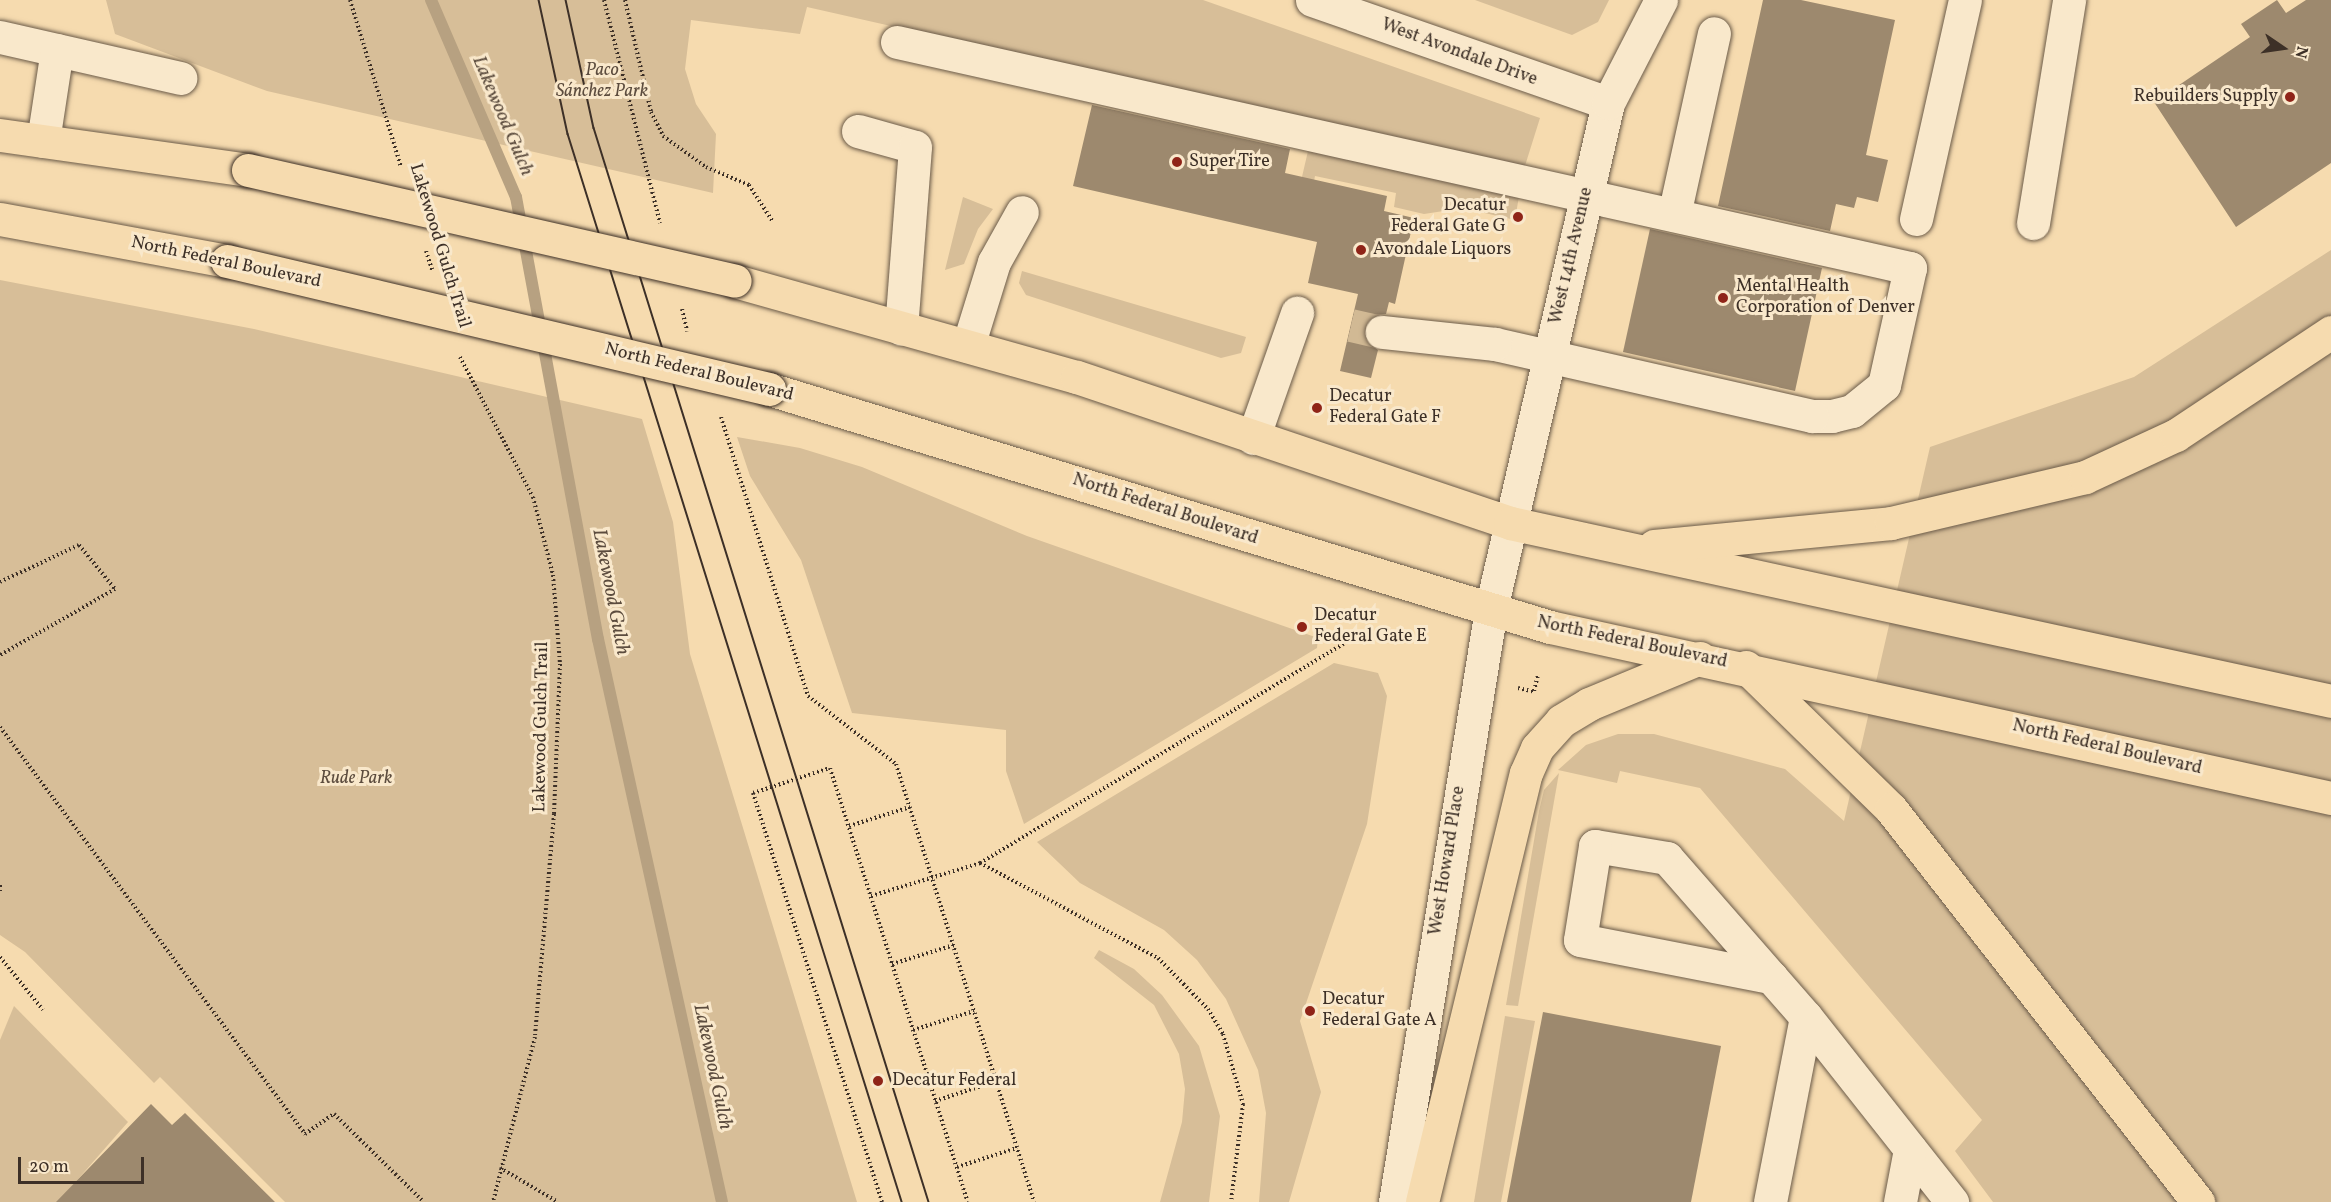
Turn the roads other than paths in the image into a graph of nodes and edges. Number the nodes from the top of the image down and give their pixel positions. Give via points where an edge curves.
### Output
1 (1312, 0) edge
2 (1661, 0) edge
3 (1965, 0) edge
4 (2069, 0) edge
5 (1714, 33) dead end
6 (0, 37) edge
7 (897, 42) dead end
8 (57, 50) junction
9 (180, 78) dead end
10 (1608, 103) junction
11 (858, 131) dead end
12 (0, 135) edge
13 (43, 141) junction
14 (1586, 196) junction
15 (1022, 212) dead end
16 (1674, 215) junction
17 (0, 219) edge
18 (1916, 219) dead end
19 (2033, 223) dead end
20 (1297, 313) dead end
21 (901, 328) junction
22 (1382, 332) tunnel mouth
23 (2331, 332) edge
24 (968, 346) junction
25 (1548, 356) junction
26 (1253, 438) junction
27 (1510, 523) junction
28 (1624, 549) junction
29 (1491, 609) junction
30 (1700, 658) junction
31 (1746, 667) junction
32 (2331, 701) edge
33 (2331, 798) edge
34 (1771, 977) junction
35 (1806, 1017) junction
36 (1910, 1149) junction
37 (1395, 1202) edge
38 (1422, 1202) edge
39 (1770, 1202) edge
40 (1900, 1202) edge
41 (1952, 1202) edge
42 (2198, 1202) edge

1 - 10 street, West Avondale Drive
2 - 10 street, West 14th Avenue
3 - 18 street
4 - 19 street
5 - 16 street
6 - 8 street
7 - 14 street
8 - 9 street
8 - 13 street
10 - 14 street, West 14th Avenue
11 - 21 street via 915,147
12 - 13 main road
13 - 21 main road, bridge via 248,170 735,281
14 - 16 street
14 - 25 street, West 14th Avenue
15 - 24 street via 994,262
16 - 25 street via 1910,268 1884,385 1852,411 1812,416
17 - 29 main road, North Federal Boulevard, bridge via 227,261 769,389
20 - 26 street
21 - 24 main road
22 - 25 street via 1495,344
23 - 28 main road via 2176,435 2075,480 1891,523
24 - 26 main road
25 - 27 street, West 14th Avenue
26 - 27 main road
27 - 28 main road
27 - 29 street, West Howard Place
28 - 32 main road
29 - 30 main road, North Federal Boulevard
29 - 37 street, West Howard Place
30 - 31 main road, North Federal Boulevard
30 - 38 main road via 1589,704 1561,722 1537,748 1526,772
31 - 33 main road, North Federal Boulevard
31 - 42 main road via 1891,809
34 - 34 street via 1667,858 1595,846 1580,940
34 - 35 street
35 - 36 street
35 - 39 street
36 - 40 street
36 - 41 street

